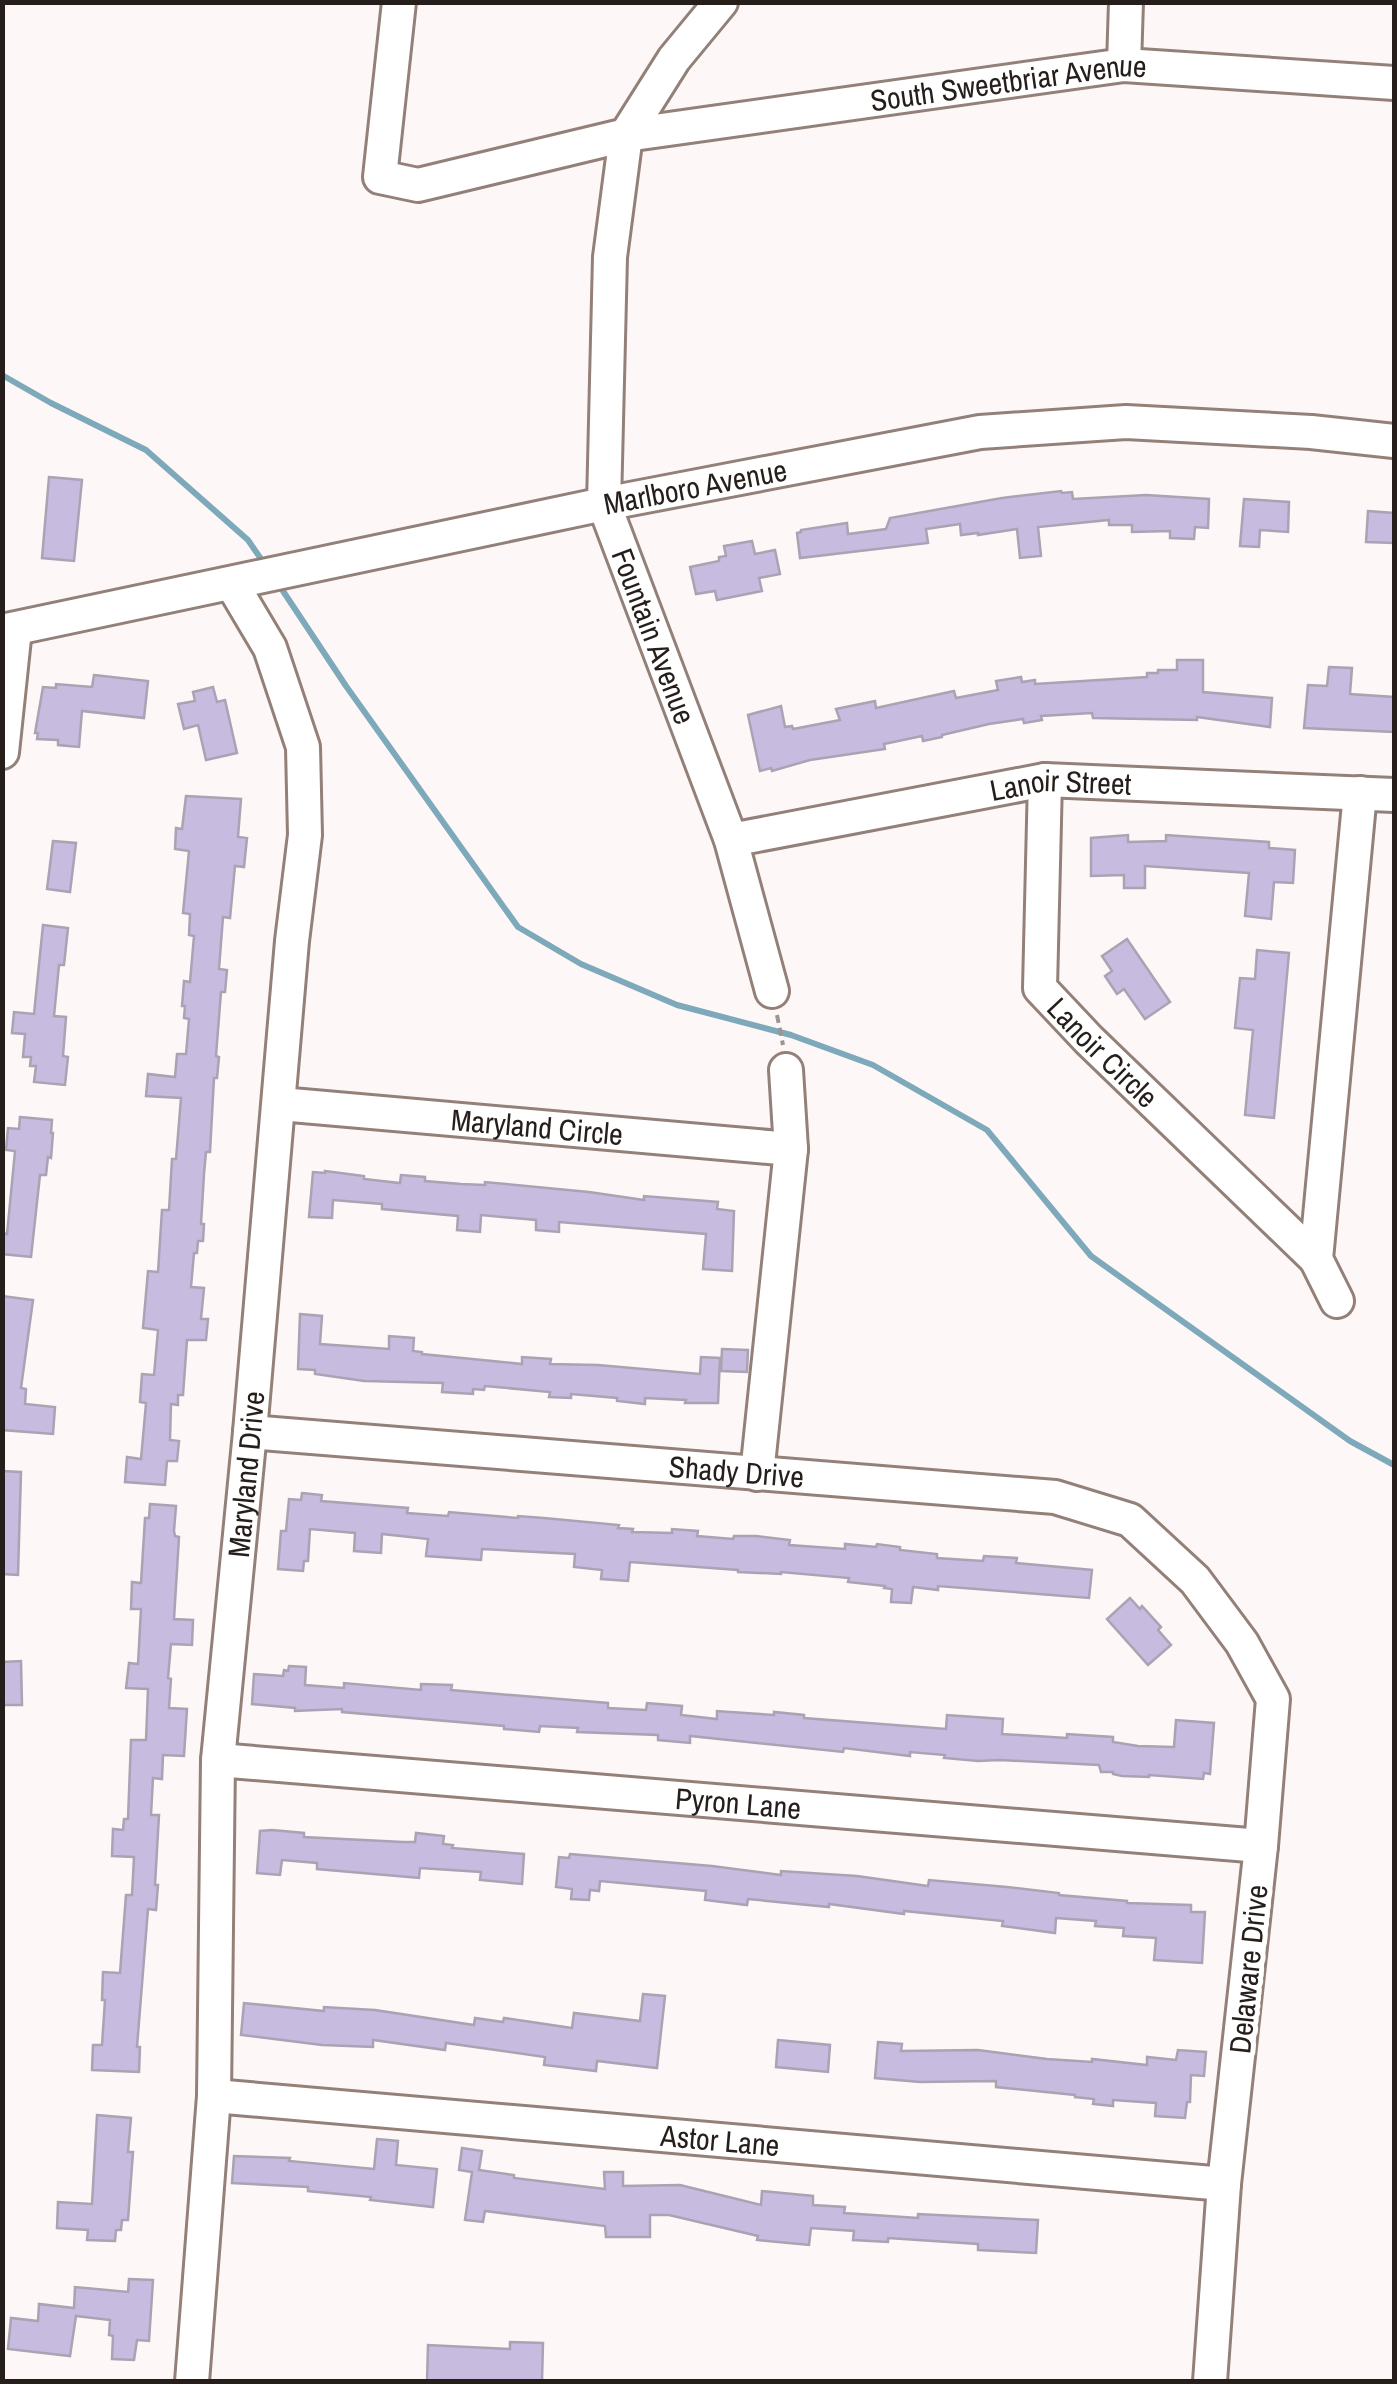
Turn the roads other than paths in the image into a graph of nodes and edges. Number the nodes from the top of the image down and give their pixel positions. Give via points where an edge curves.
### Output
1 (399, 2) edge
2 (721, 2) edge
3 (1126, 2) edge
4 (1124, 65) junction
5 (1394, 83) edge
6 (626, 135) junction
7 (1394, 441) edge
8 (604, 504) junction
9 (232, 584) junction
10 (9, 630) edge
11 (2, 752) edge
12 (1045, 780) junction
13 (1360, 794) junction
14 (1394, 795) edge
15 (732, 840) junction
16 (775, 1003) road end
17 (784, 1057) road end
18 (280, 1104) junction
19 (791, 1149) junction
20 (1316, 1259) junction
21 (1338, 1301) dead end
22 (250, 1432) junction
23 (757, 1474) junction
24 (1195, 1580) joint
25 (218, 1760) junction
26 (1262, 1846) junction
27 (214, 2096) junction
28 (1224, 2184) junction
29 (192, 2382) edge
30 (1210, 2382) edge

1 - 6 street, South Sweetbriar Avenue via 380,177 418,186
2 - 6 street, Fountain Avenue via 674,58
3 - 4 street
4 - 5 street, South Sweetbriar Avenue
4 - 6 street, South Sweetbriar Avenue
6 - 8 street, Fountain Avenue via 610,257
7 - 8 street, Marlboro Avenue via 1126,422 980,432
8 - 9 street, Marlboro Avenue
8 - 15 street, Fountain Avenue
9 - 10 street, Marlboro Avenue
9 - 18 street, Maryland Drive via 270,648 303,748 305,835
10 - 11 street
12 - 13 street, Lanoir Street
12 - 15 street, Lanoir Street
12 - 20 street, Lanoir Circle via 1040,988
13 - 14 street, Lanoir Street
13 - 20 street
15 - 16 street, Fountain Avenue
17 - 19 street
18 - 19 street, Maryland Circle
18 - 22 street, Maryland Drive
19 - 23 street
20 - 21 street, Lanoir Circle
22 - 23 street, Shady Drive
22 - 25 street, Maryland Drive
23 - 24 street, Shady Drive via 1055,1497 1130,1520
24 - 26 street, Delaware Drive via 1273,1699
25 - 26 street, Pyron Lane
25 - 27 street, Maryland Drive
26 - 28 street, Delaware Drive
27 - 28 street, Astor Lane
27 - 29 street, Maryland Drive
28 - 30 street, Delaware Drive

